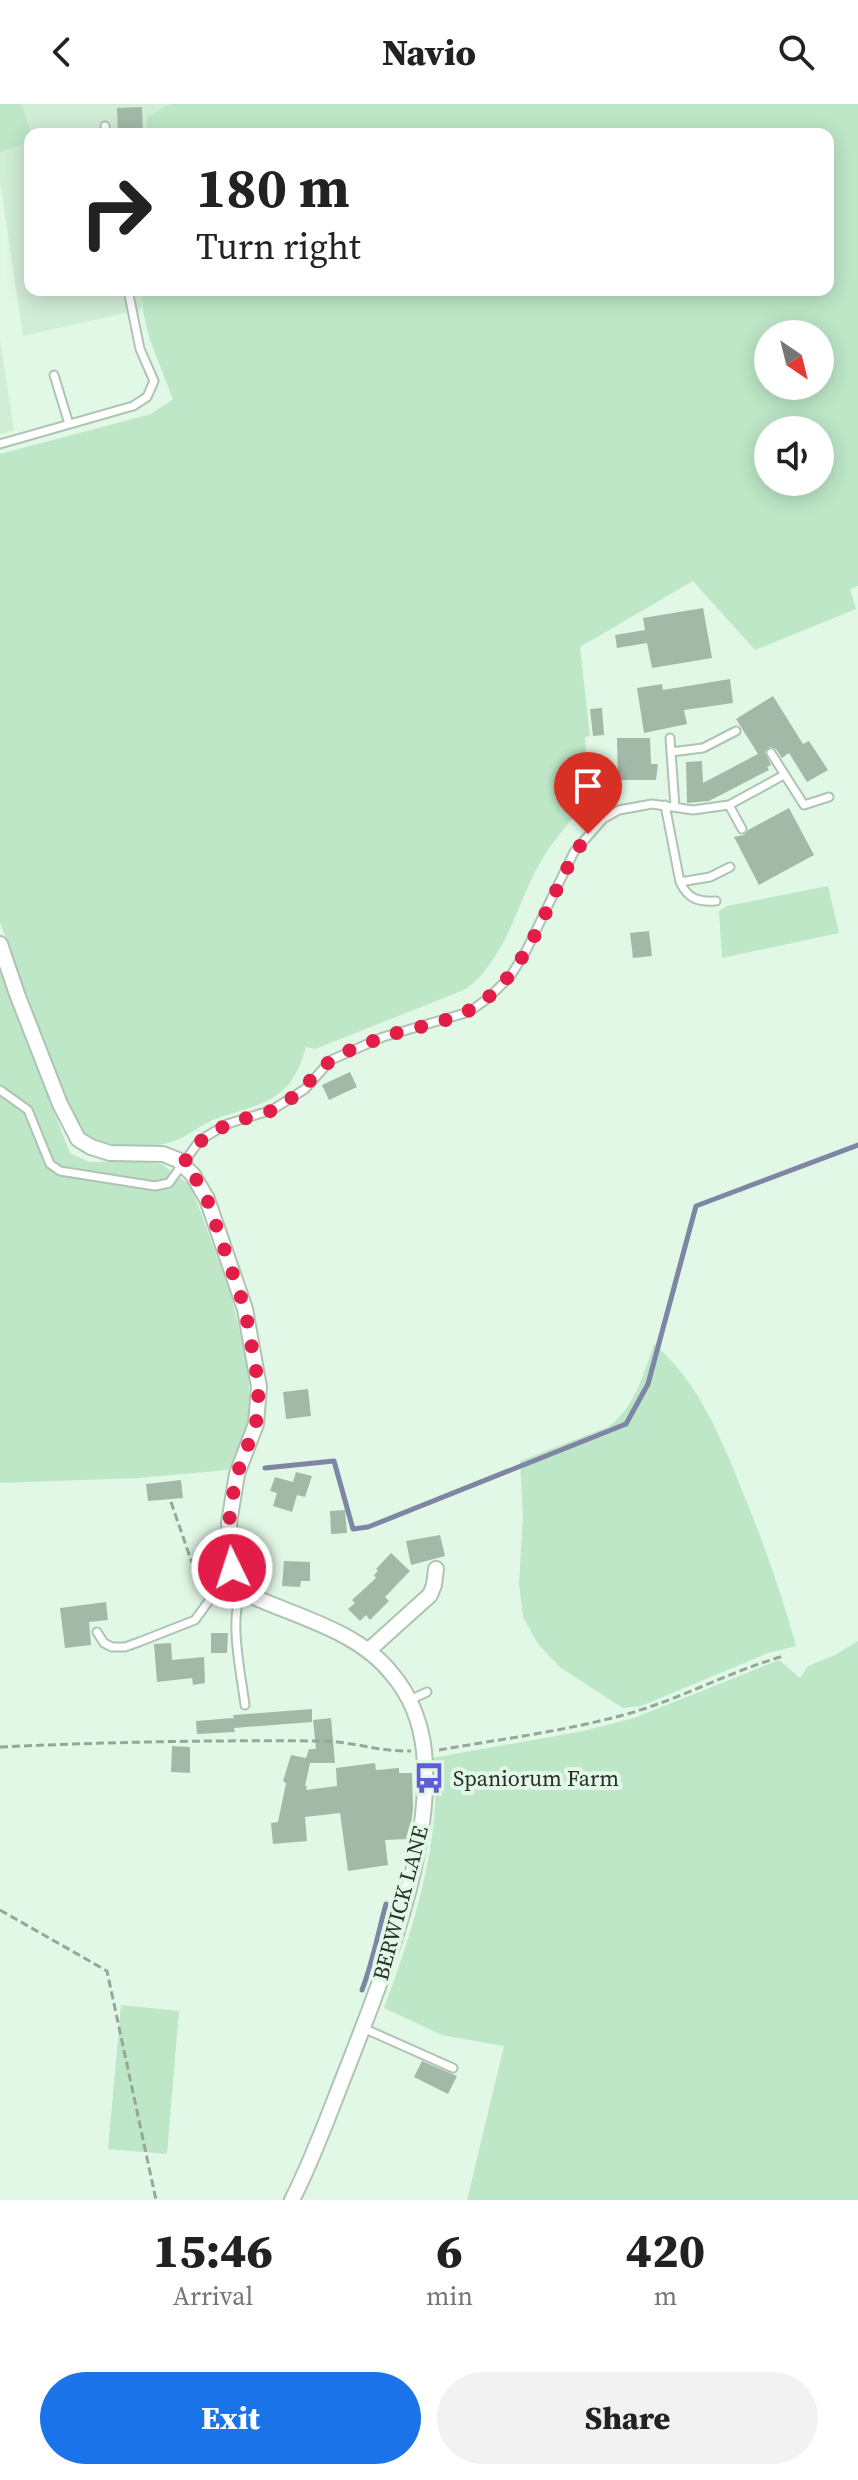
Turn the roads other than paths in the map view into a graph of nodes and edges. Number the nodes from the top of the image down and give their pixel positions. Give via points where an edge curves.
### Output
1 (129, 296) edge
2 (54, 375) dead end
3 (69, 424) junction
4 (0, 444) edge
5 (736, 731) dead end
6 (670, 738) dead end
7 (671, 752) junction
8 (771, 753) dead end
9 (784, 775) junction
10 (829, 797) dead end
11 (665, 805) junction
12 (729, 805) junction
13 (675, 807) junction
14 (742, 829) dead end
15 (730, 867) dead end
16 (680, 882) junction
17 (716, 901) dead end
18 (0, 944) edge
19 (0, 1090) edge
20 (183, 1165) junction
21 (200, 1569) road end
22 (436, 1569) dead end
23 (237, 1578) junction
24 (97, 1632) dead end
25 (369, 1650) junction
26 (427, 1692) dead end
27 (410, 1700) junction
28 (245, 1705) dead end
29 (363, 2028) junction
30 (453, 2068) dead end
31 (292, 2200) edge

1 - 3 lane via 140,349 154,381 147,397
2 - 3 lane
3 - 4 lane
5 - 7 lane via 703,748
6 - 7 lane
7 - 13 lane
8 - 9 lane
9 - 10 lane via 804,805
9 - 12 lane
11 - 13 lane
11 - 16 lane
11 - 20 lane via 619,810 588,834 526,951 487,999 469,1012 383,1037 331,1060 305,1089 272,1110 227,1124 200,1140
12 - 13 lane
12 - 14 lane
15 - 16 lane
16 - 17 lane via 697,901
18 - 20 street via 78,1139 110,1153 163,1154
19 - 20 lane via 28,1110 50,1164 60,1171 155,1186 169,1183
20 - 23 street via 201,1185 245,1309 259,1387 256,1424 237,1474 229,1523
21 - 23 lane
22 - 25 street via 430,1595
23 - 24 lane via 220,1587 195,1620 139,1642 112,1647
23 - 25 street, BERWICK LANE via 256,1598
23 - 28 lane via 235,1621
25 - 27 street, BERWICK LANE
26 - 27 lane
27 - 29 street, BERWICK LANE via 424,1750 421,1830 404,1905
29 - 30 lane
29 - 31 street, BERWICK LANE

